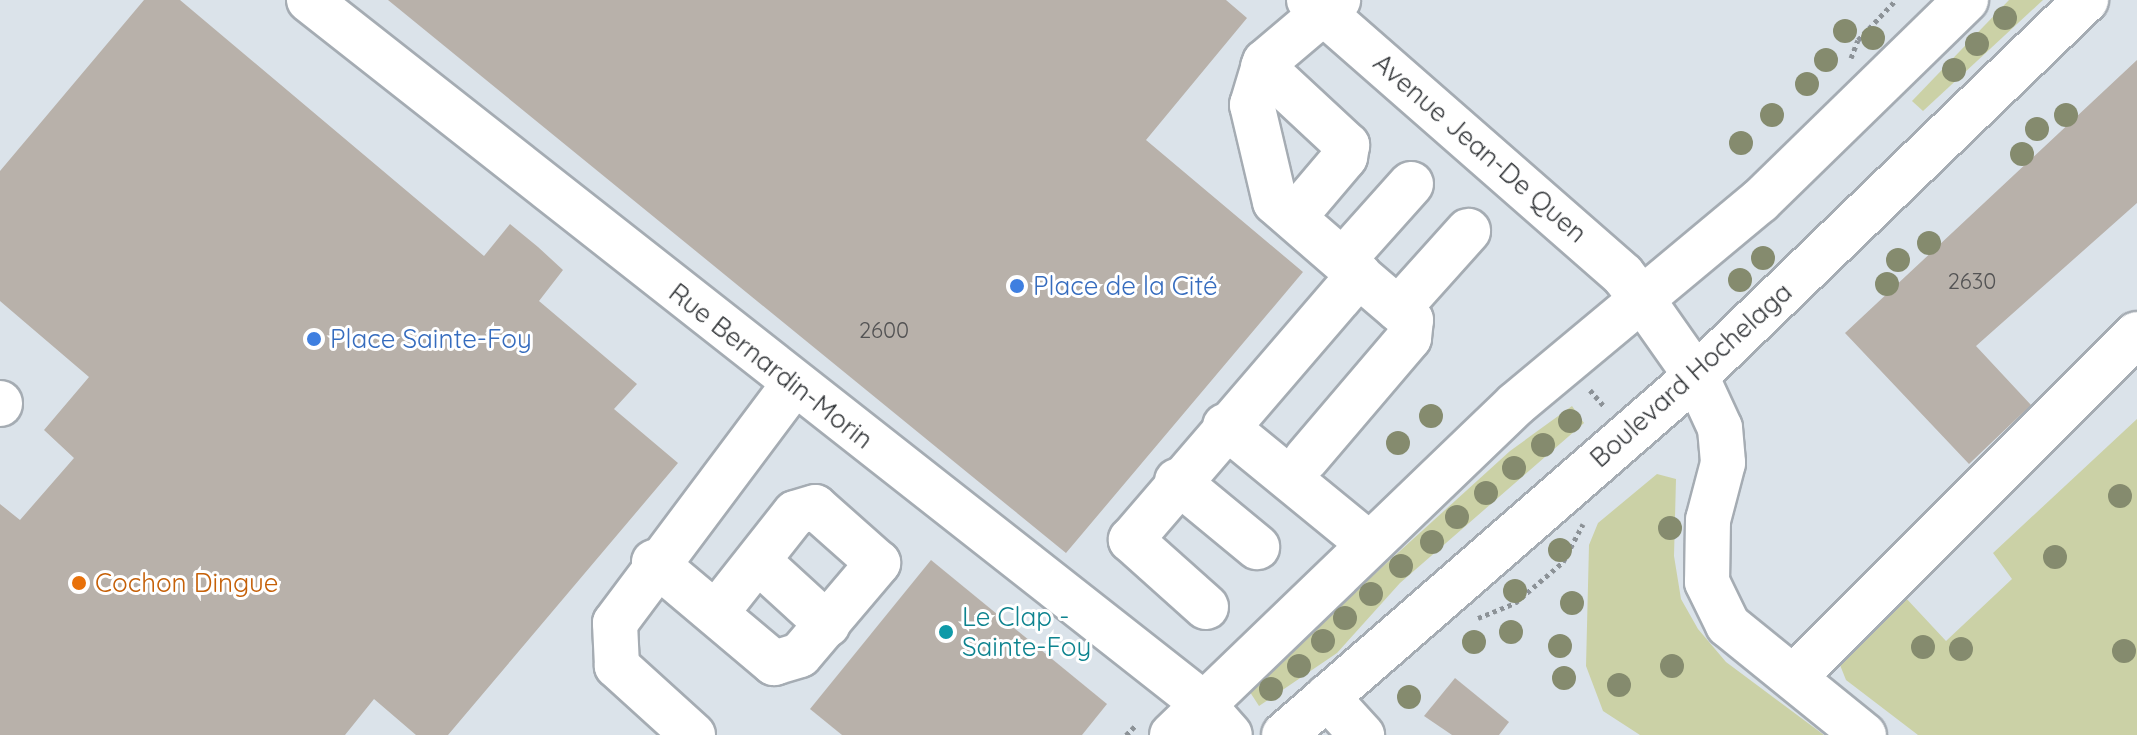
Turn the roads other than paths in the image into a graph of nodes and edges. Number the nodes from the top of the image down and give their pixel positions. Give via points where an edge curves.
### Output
1 (309, 0) edge
2 (1966, 0) edge
3 (2086, 0) edge
4 (1325, 5) edge
5 (1263, 67) junction
6 (1411, 184) dead end
7 (1295, 216) junction
8 (1468, 231) dead end
9 (1350, 266) junction
10 (1644, 302) junction
11 (1398, 309) junction
12 (2137, 334) edge
13 (1696, 376) junction
14 (794, 384) junction
15 (1218, 435) junction
16 (1306, 459) dead end
17 (1177, 481) junction
18 (1257, 547) dead end
19 (1357, 554) junction
20 (654, 562) junction
21 (759, 562) junction
22 (1206, 607) dead end
23 (716, 613) junction
24 (828, 625) junction
25 (1794, 677) junction
26 (1327, 697) junction
27 (1200, 701) junction
28 (693, 735) edge
29 (1172, 735) edge
30 (1230, 735) edge
31 (1284, 735) edge
32 (1362, 735) edge
33 (1864, 735) edge

1 - 14 street, Rue Bernardin-Morin
2 - 10 street
3 - 13 street, Boulevard Hochelaga
4 - 5 street
4 - 10 street, Avenue Jean-De Quen via 1623,275
5 - 7 street via 1252,105 1269,187
5 - 7 street via 1347,145 1345,157
6 - 9 street
7 - 9 street
8 - 11 street
9 - 11 street
9 - 15 street
10 - 13 street, Avenue Jean-De Quen
10 - 19 street via 1568,363
11 - 16 street via 1411,320 1409,338
12 - 25 street
13 - 25 street, Avenue Jean-De Quen via 1720,428 1723,463 1708,520 1707,582 1728,625
13 - 26 street, Boulevard Hochelaga
14 - 20 street
14 - 27 street, Rue Bernardin-Morin
15 - 17 street
15 - 19 street
17 - 18 street
17 - 22 street via 1131,540
19 - 27 street
20 - 23 street
20 - 28 street via 615,623 612,650 633,684
21 - 23 street
21 - 24 street
21 - 24 street via 795,513 815,507 878,563
23 - 24 street via 774,663 800,655
25 - 33 street, Avenue Jean-De Quen
26 - 31 street, Boulevard Hochelaga
26 - 32 street
27 - 29 street
27 - 30 street, Rue Bernardin-Morin

